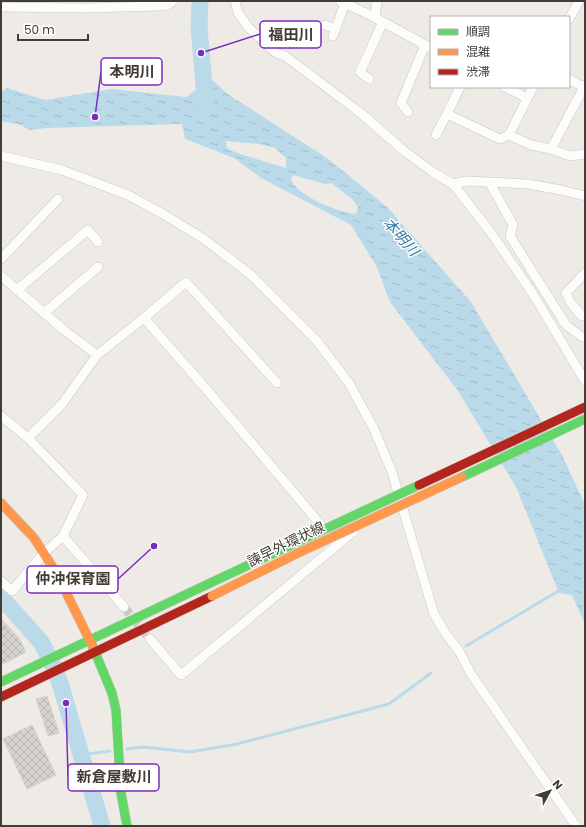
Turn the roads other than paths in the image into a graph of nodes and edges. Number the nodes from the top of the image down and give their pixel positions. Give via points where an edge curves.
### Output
1 (173, 1) edge
2 (235, 1) edge
3 (377, 1) edge
4 (578, 1) edge
5 (343, 2) edge
6 (65, 4) edge
7 (1, 6) edge
8 (570, 17) edge
9 (379, 20) junction
10 (325, 25) dead end
11 (428, 47) edge
12 (369, 79) dead end
13 (570, 80) edge
14 (585, 87) edge
15 (460, 88) edge
16 (507, 88) edge
17 (532, 88) edge
18 (527, 98) junction
19 (408, 112) dead end
20 (447, 114) junction
21 (436, 135) dead end
22 (509, 135) junction
23 (551, 149) junction
24 (585, 154) edge
25 (1, 156) edge
26 (490, 182) junction
27 (453, 184) junction
28 (585, 196) edge
29 (58, 199) dead end
30 (98, 242) dead end
31 (1, 259) edge
32 (98, 267) dead end
33 (585, 273) edge
34 (1, 276) edge
35 (17, 290) junction
36 (44, 313) junction
37 (583, 314) edge
38 (144, 318) junction
39 (574, 331) junction
40 (582, 337) dead end
41 (97, 355) junction
42 (585, 381) edge
43 (277, 383) dead end
44 (585, 407) edge
45 (1, 416) edge
46 (585, 419) edge
47 (28, 438) junction
48 (1, 503) edge
49 (366, 521) dead end
50 (63, 536) junction
51 (337, 544) junction
52 (44, 554) junction
53 (1, 581) edge
54 (124, 608) tunnel mouth
55 (150, 639) tunnel mouth
56 (89, 640) junction
57 (95, 652) junction
58 (1, 682) edge
59 (1, 697) edge
60 (127, 826) edge
61 (576, 826) edge

1 - 6 street via 168,5 158,6
2 - 27 street via 238,13 249,28 276,53 285,56 363,115 403,150
3 - 9 street
4 - 8 street
5 - 9 street
5 - 10 street via 334,32
6 - 7 street
9 - 11 street
9 - 12 street via 360,72
11 - 19 street via 401,103
13 - 14 street
14 - 23 street
15 - 20 street
16 - 18 street
17 - 18 street
18 - 22 street
20 - 21 street
20 - 22 street via 500,139
22 - 23 street via 531,145
23 - 24 street via 570,156
25 - 61 street via 62,170 128,195 163,214 204,239 251,274 316,340 349,383 374,430 392,472 434,614 471,674
26 - 27 street via 467,180
26 - 28 street via 528,184
26 - 39 street via 513,225 510,236 566,325
27 - 42 street via 533,294
29 - 31 street
30 - 35 street via 88,230
32 - 36 street
33 - 37 street via 566,293 570,302
34 - 35 street
35 - 36 street
36 - 41 street
37 - 39 street
38 - 41 street
38 - 43 street via 186,282
38 - 51 street
39 - 40 street
41 - 47 street via 62,404
44 - 56 main road, 諫早外環状線, bridge
45 - 47 street
46 - 57 main road, 諫早外環状線, bridge via 298,553
47 - 50 street via 83,495
48 - 52 main road via 34,538
49 - 51 street
50 - 52 street
50 - 54 street
51 - 55 street via 181,675
52 - 53 street via 12,592
52 - 56 main road via 57,574
56 - 57 main road
56 - 58 main road, 諫早外環状線
57 - 59 main road, 諫早外環状線
57 - 60 main road via 112,693 116,710 121,793

